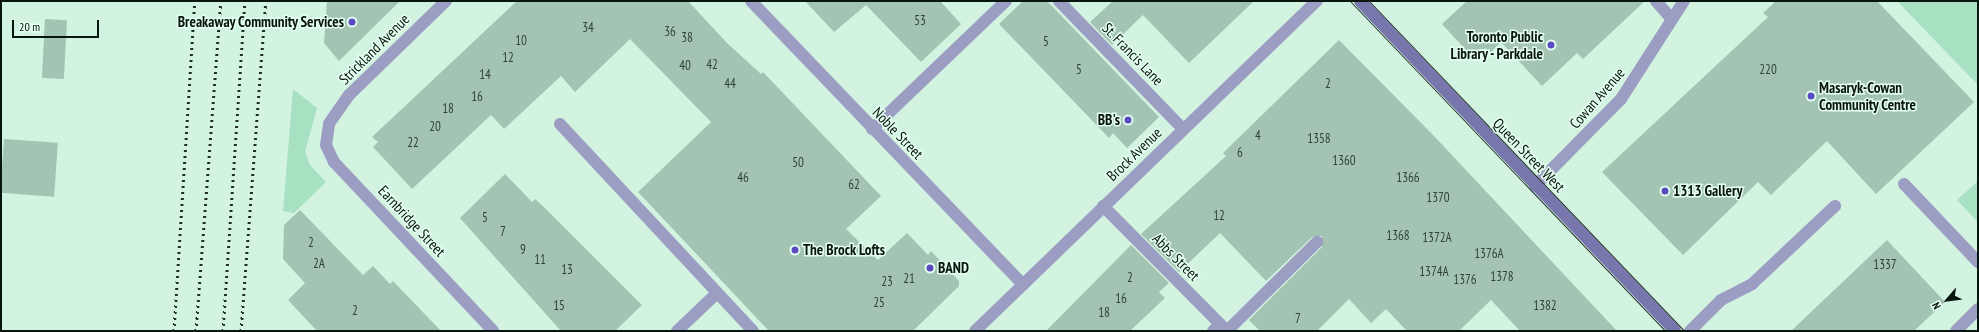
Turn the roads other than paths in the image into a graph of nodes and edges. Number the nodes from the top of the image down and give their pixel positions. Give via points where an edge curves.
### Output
1 (446, 1) edge
2 (751, 1) edge
3 (1006, 1) edge
4 (1059, 1) edge
5 (1317, 1) edge
6 (1360, 1) edge
7 (1656, 1) edge
8 (1684, 1) edge
9 (1671, 18) junction
10 (329, 124) joint
11 (560, 124) dead end
12 (872, 129) junction
13 (1183, 129) junction
14 (1904, 184) dead end
15 (1535, 186) junction
16 (1103, 206) junction
17 (1836, 206) dead end
18 (1317, 242) dead end
19 (1978, 262) edge
20 (1023, 285) junction
21 (717, 293) junction
22 (1978, 310) edge
23 (1222, 329) edge
24 (493, 331) edge
25 (678, 331) edge
26 (753, 331) edge
27 (975, 331) edge
28 (1675, 331) edge
29 (1690, 331) edge
30 (1956, 331) edge

1 - 10 street, Strickland Avenue via 349,95
2 - 12 street, Noble Street
3 - 12 street
4 - 13 street, St. Francis Lane
5 - 13 street, Brock Avenue
6 - 15 main road, Queen Street West
7 - 9 street
8 - 9 street, Cowan Avenue
9 - 15 street, Cowan Avenue via 1621,99
10 - 24 street, Earnbridge Street via 326,145 334,162
11 - 21 street
12 - 20 street, Noble Street
13 - 16 street, Brock Avenue
14 - 19 street
15 - 28 main road, Queen Street West
16 - 20 street, Brock Avenue
16 - 23 street, Abbs Street
17 - 29 street via 1752,284 1721,300
18 - 23 street
20 - 27 street, Brock Avenue
21 - 25 street
21 - 26 street
22 - 30 street

